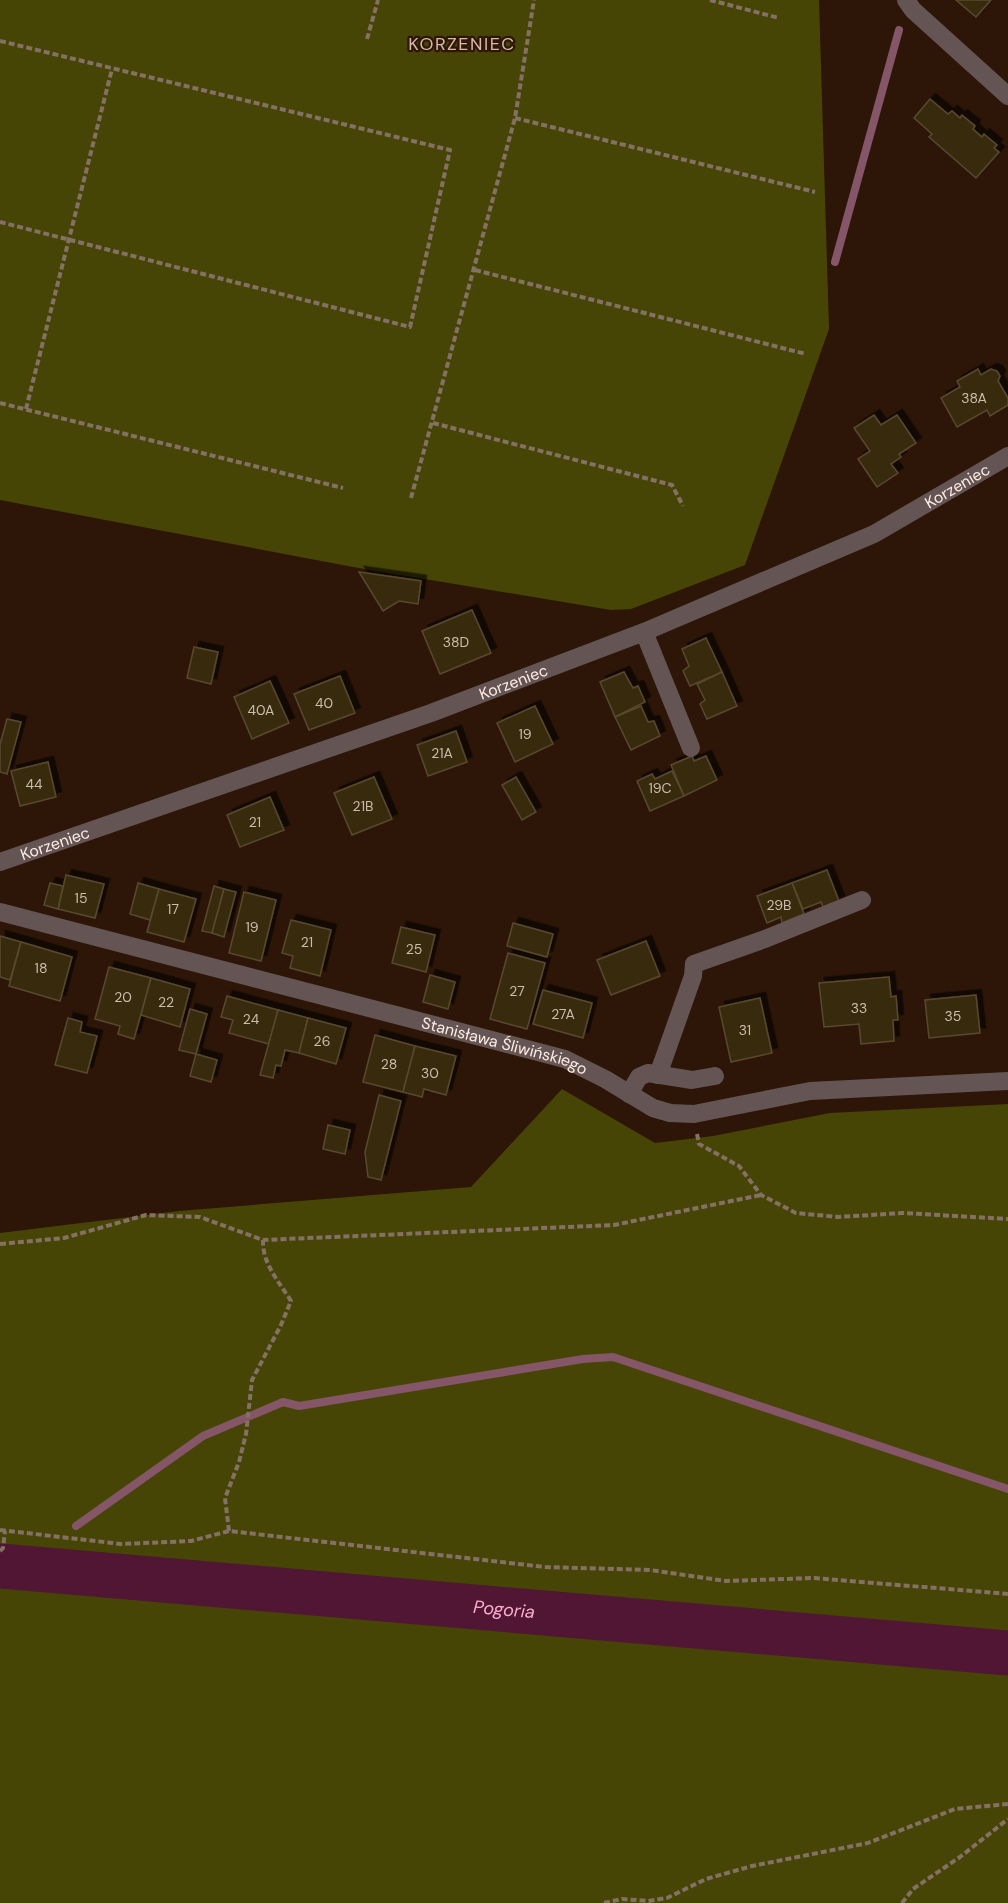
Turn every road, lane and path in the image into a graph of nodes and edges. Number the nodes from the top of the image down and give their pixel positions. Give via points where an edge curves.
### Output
1 (378, 0) edge
2 (534, 0) edge
3 (710, 0) edge
4 (906, 0) edge
5 (779, 18) dead end
6 (367, 39) dead end
7 (0, 41) edge
8 (112, 69) junction
9 (1008, 96) edge
10 (515, 118) junction
11 (815, 192) dead end
12 (0, 222) edge
13 (70, 239) junction
14 (475, 270) junction
15 (806, 354) dead end
16 (0, 403) edge
17 (26, 409) junction
18 (433, 423) junction
19 (1008, 456) edge
20 (343, 488) dead end
21 (411, 498) dead end
22 (683, 506) dead end
23 (644, 632) junction
24 (691, 748) dead end
25 (0, 862) edge
26 (862, 900) dead end
27 (0, 912) edge
28 (658, 1075) junction
29 (716, 1076) dead end
30 (1008, 1081) edge
31 (629, 1095) junction
32 (694, 1114) junction
33 (761, 1194) junction
34 (1008, 1219) edge
35 (263, 1240) junction
36 (0, 1244) edge
37 (2, 1530) edge
38 (228, 1531) junction
39 (1, 1550) edge
40 (1008, 1594) edge
41 (1008, 1804) edge
42 (1008, 1819) edge
43 (604, 1903) edge
44 (902, 1903) edge

1 - 6 path
2 - 10 path
3 - 5 path
4 - 9 street
7 - 8 path
8 - 13 path
8 - 13 path via 450,150 410,327
10 - 11 path
10 - 14 path
12 - 13 path
13 - 17 path
14 - 15 path
14 - 18 path
16 - 17 path
17 - 20 path
18 - 21 path
18 - 22 path via 672,485
19 - 23 street, Korzeniec via 874,534
23 - 24 street
23 - 25 street, Korzeniec via 431,712
26 - 28 street via 694,964
27 - 31 street, Stanisława Śliwińskiego via 538,1051 605,1078
28 - 29 street via 692,1080
28 - 31 street via 648,1073 639,1077
30 - 32 street, Stanisława Śliwińskiego via 810,1091
31 - 32 street, Stanisława Śliwińskiego via 670,1113
32 - 33 path via 699,1144 739,1166
33 - 34 path via 796,1213 838,1217 903,1213
33 - 35 path via 614,1225
35 - 36 path via 200,1217 146,1215 64,1238
35 - 38 path via 262,1249 270,1268 291,1300 252,1380 246,1434 225,1498
37 - 38 path via 121,1544 192,1542
37 - 39 path
38 - 40 path via 545,1567 650,1570 726,1581 814,1578
41 - 43 path via 955,1809 868,1843 752,1866 706,1879 667,1898
42 - 44 path via 912,1889

